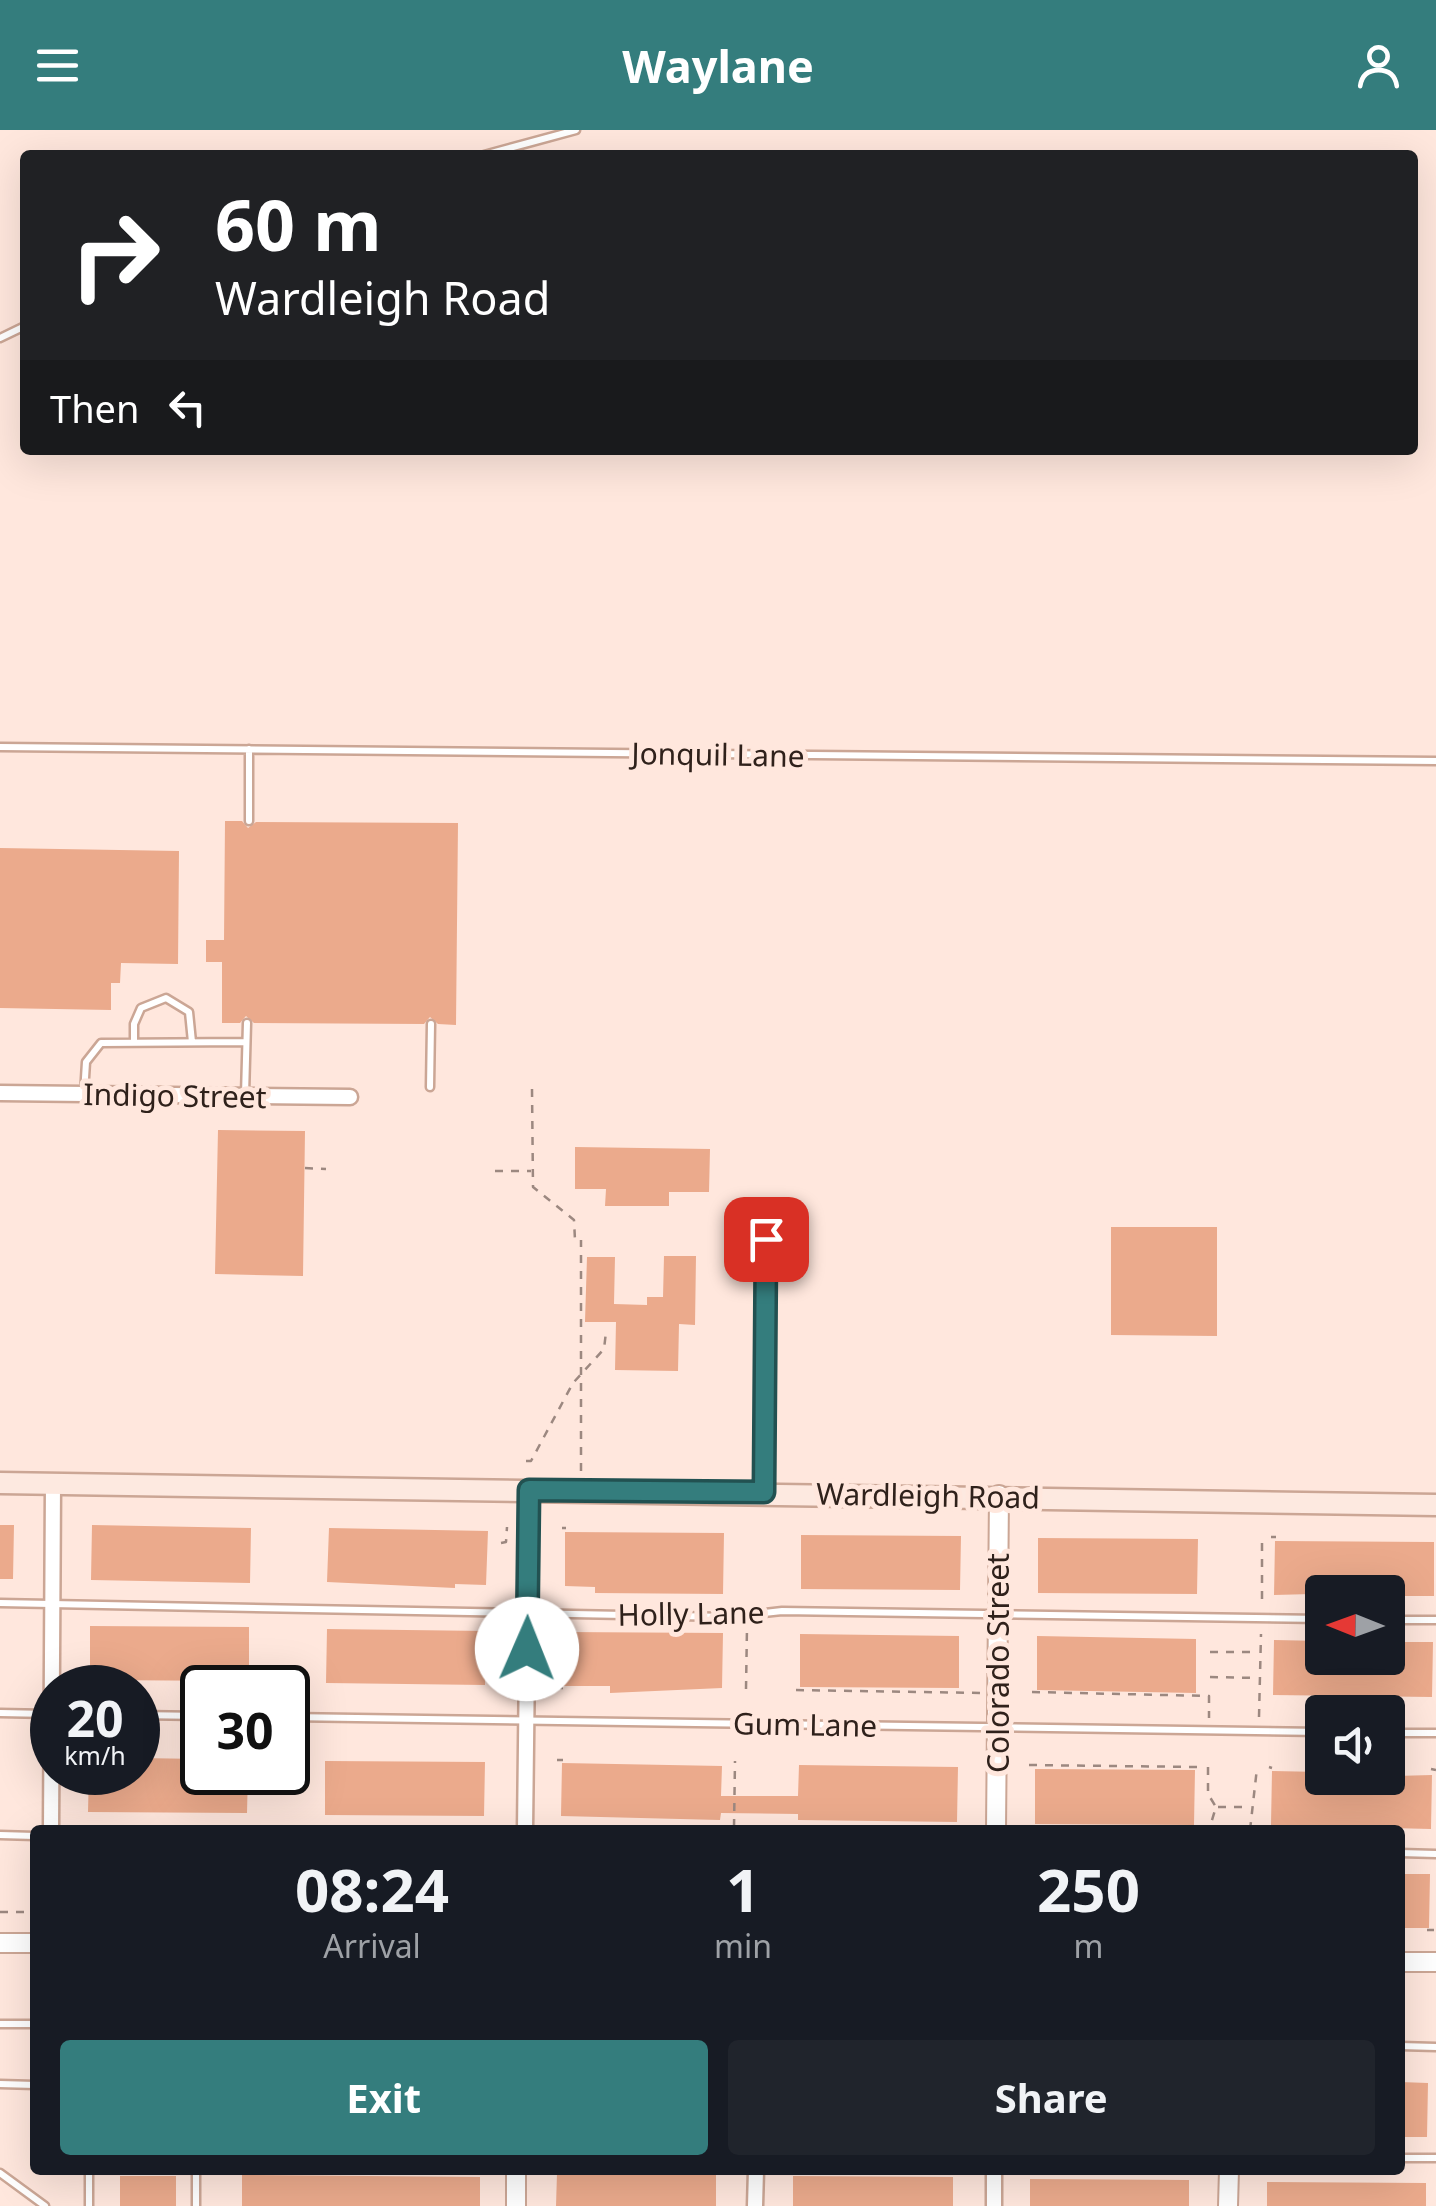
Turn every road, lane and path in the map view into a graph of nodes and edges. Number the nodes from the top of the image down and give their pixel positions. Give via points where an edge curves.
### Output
1 (576, 130) edge
2 (502, 150) edge
3 (0, 747) edge
4 (249, 750) junction
5 (1436, 761) edge
6 (250, 822) dead end
7 (246, 1023) dead end
8 (431, 1024) dead end
9 (134, 1042) junction
10 (192, 1042) junction
11 (246, 1042) junction
12 (430, 1087) dead end
13 (532, 1089) dead end
14 (0, 1094) edge
15 (84, 1094) junction
16 (244, 1096) junction
17 (350, 1097) dead end
18 (305, 1168) dead end
19 (326, 1169) dead end
20 (495, 1171) dead end
21 (533, 1171) junction
22 (766, 1239) dead end
23 (576, 1240) dead end
24 (582, 1240) dead end
25 (606, 1332) dead end
26 (582, 1374) junction
27 (526, 1461) dead end
28 (580, 1472) dead end
29 (0, 1484) edge
30 (53, 1484) junction
31 (529, 1490) junction
32 (764, 1492) junction
33 (999, 1496) junction
34 (1436, 1505) edge
35 (507, 1527) dead end
36 (1262, 1536) dead end
37 (501, 1544) dead end
38 (1262, 1599) dead end
39 (0, 1604) edge
40 (52, 1604) junction
41 (528, 1610) junction
42 (999, 1613) junction
43 (1305, 1619) edge
44 (1405, 1620) edge
45 (1436, 1620) edge
46 (747, 1627) dead end
47 (1261, 1634) dead end
48 (1210, 1652) dead end
49 (1260, 1652) junction
50 (52, 1665) edge
51 (1210, 1677) dead end
52 (1260, 1678) junction
53 (746, 1689) dead end
54 (796, 1690) dead end
55 (1032, 1692) dead end
56 (987, 1693) dead end
57 (0, 1713) edge
58 (30, 1714) edge
59 (310, 1717) edge
60 (1209, 1719) dead end
61 (1259, 1719) dead end
62 (526, 1720) junction
63 (997, 1727) junction
64 (1305, 1732) edge
65 (1405, 1732) edge
66 (1436, 1733) edge
67 (557, 1760) dead end
68 (563, 1760) dead end
69 (735, 1762) dead end
70 (1030, 1765) dead end
71 (1200, 1767) dead end
72 (1208, 1767) dead end
73 (1257, 1768) dead end
74 (51, 1795) edge
75 (1216, 1806) junction
76 (1250, 1807) junction
77 (51, 1825) edge
78 (525, 1825) edge
79 (734, 1825) edge
80 (996, 1825) edge
81 (1210, 1825) edge
82 (1250, 1825) edge
83 (0, 1835) edge
84 (30, 1836) edge
85 (1405, 1854) edge
86 (1436, 1854) edge
87 (0, 1912) edge
88 (30, 1912) edge
89 (1427, 1930) dead end
90 (1434, 1930) edge
91 (0, 1943) edge
92 (30, 1943) edge
93 (1405, 1962) edge
94 (1436, 1962) edge
95 (0, 2024) edge
96 (30, 2024) edge
97 (1405, 2046) edge
98 (1436, 2047) edge
99 (0, 2084) edge
100 (30, 2085) edge
101 (1405, 2158) edge
102 (1436, 2158) edge
103 (0, 2173) edge
104 (89, 2175) edge
105 (196, 2175) edge
106 (516, 2175) edge
107 (756, 2175) edge
108 (994, 2175) edge
109 (1229, 2175) edge
110 (46, 2206) edge
111 (89, 2206) edge
112 (196, 2206) edge
113 (516, 2206) edge
114 (756, 2206) edge
115 (994, 2206) edge
116 (1228, 2206) edge

1 - 2 lane
3 - 4 lane, Jonquil Lane
4 - 5 lane, Jonquil Lane
4 - 6 lane
7 - 11 lane
8 - 12 lane
9 - 10 lane
9 - 10 lane via 141,1008 166,998 188,1012
9 - 15 lane via 97,1045 86,1062
10 - 11 lane
11 - 16 lane
13 - 21 path
14 - 15 street, Indigo Street
15 - 16 street, Indigo Street
16 - 17 street, Indigo Street
18 - 19 path
20 - 21 path
21 - 23 path via 533,1187 574,1220
22 - 32 lane
24 - 26 path
25 - 26 path via 604,1350
26 - 27 path
26 - 28 path
29 - 30 main road, Wardleigh Road
30 - 31 main road, Wardleigh Road
30 - 40 street
31 - 32 main road, Wardleigh Road
31 - 41 street
32 - 33 main road, Wardleigh Road
33 - 34 main road, Wardleigh Road
33 - 42 street, Colorado Street
35 - 37 path
36 - 38 path
39 - 40 lane, Holly Lane
40 - 41 lane, Holly Lane
40 - 50 street
41 - 42 lane, Holly Lane via 728,1617 782,1611
41 - 62 street
42 - 43 lane, Holly Lane
42 - 63 street, Colorado Street
44 - 45 lane
46 - 53 path
47 - 49 path
48 - 49 path
49 - 52 path
51 - 52 path
52 - 61 path
54 - 56 path
55 - 60 path via 1209,1696
57 - 58 lane
59 - 62 lane, Gum Lane
62 - 63 lane, Gum Lane
62 - 78 street
63 - 64 lane, Gum Lane
63 - 80 street, Colorado Street
65 - 66 lane
67 - 68 path
69 - 79 path
70 - 71 path
72 - 75 path via 1208,1794
73 - 76 path
74 - 77 street
75 - 76 path
75 - 81 path
76 - 82 path
83 - 84 lane
85 - 86 lane
87 - 88 path
89 - 90 path
91 - 92 street
93 - 94 street
95 - 96 lane
97 - 98 lane
99 - 100 lane
101 - 102 lane
103 - 110 lane
104 - 111 lane
105 - 112 lane
106 - 113 street
107 - 114 street
108 - 115 street
109 - 116 street

